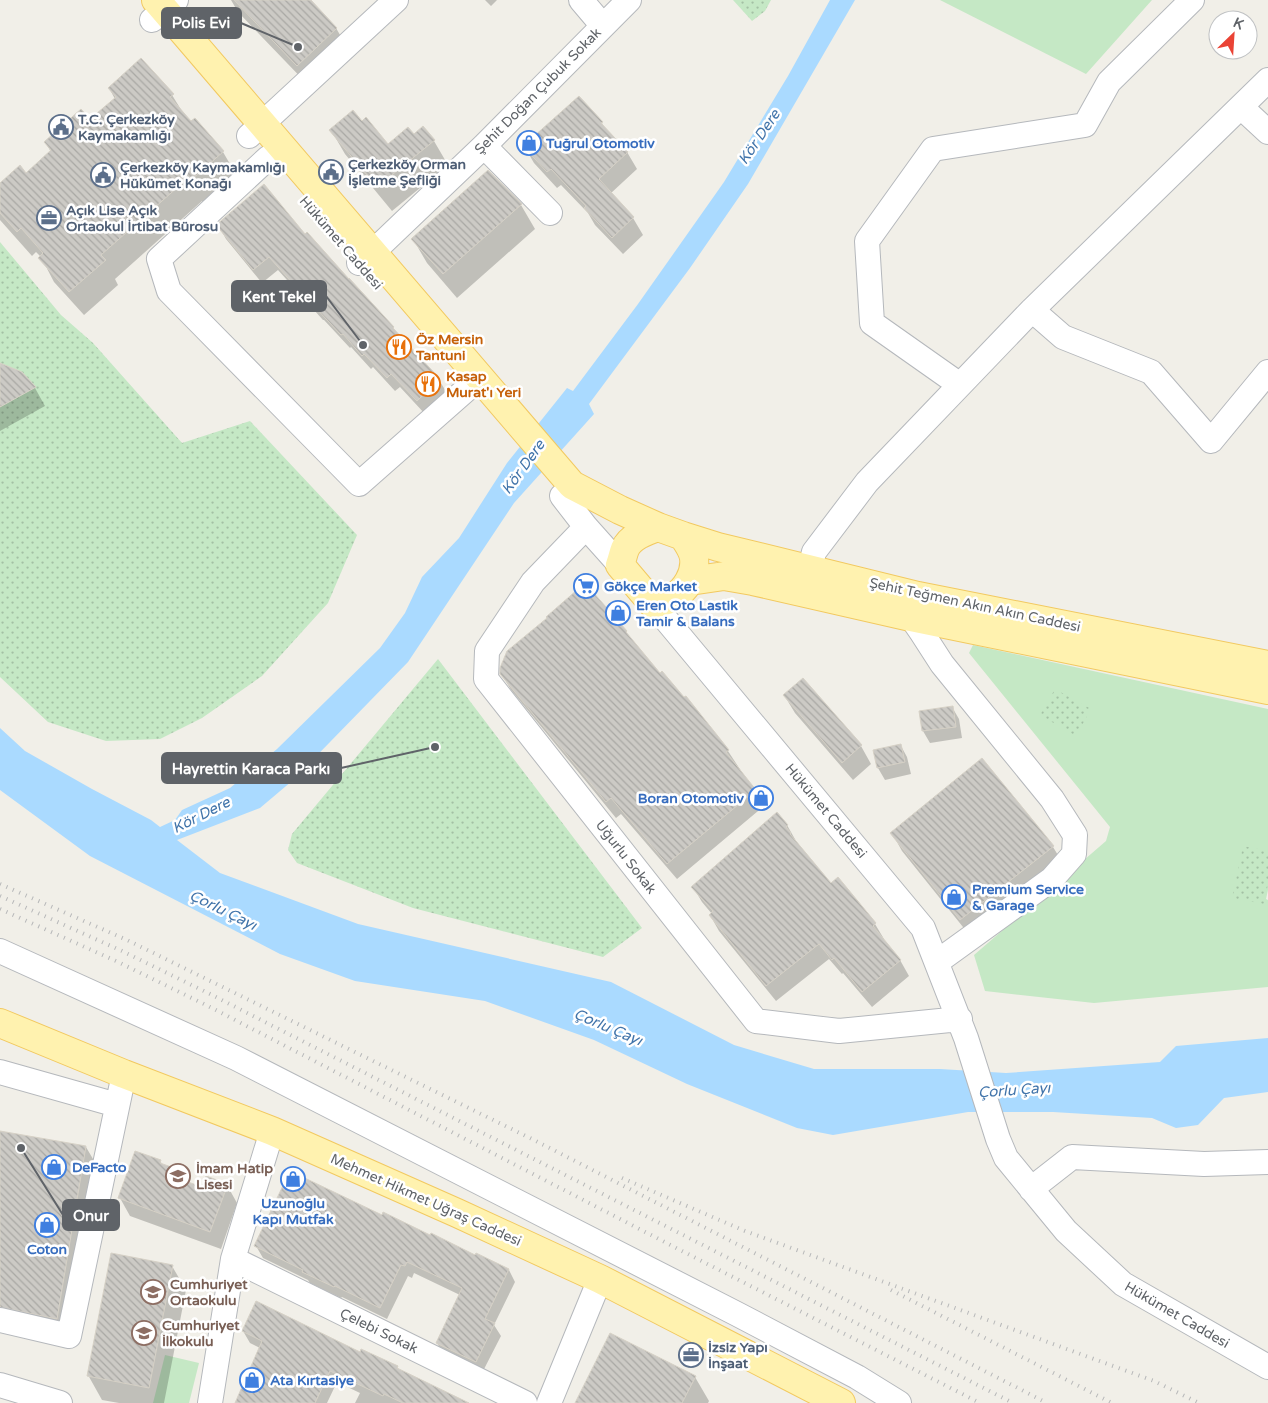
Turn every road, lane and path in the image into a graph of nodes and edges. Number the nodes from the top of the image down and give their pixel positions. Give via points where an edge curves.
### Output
1 (134, 0) edge
2 (396, 0) edge
3 (581, 0) edge
4 (629, 0) edge
5 (1192, 0) edge
6 (162, 7) edge
7 (603, 26) junction
8 (1268, 80) edge
9 (1241, 107) junction
10 (260, 130) junction
11 (1268, 132) edge
12 (484, 146) junction
13 (268, 158) junction
14 (301, 168) junction
15 (550, 213) dead end
16 (366, 258) junction
17 (1032, 310) junction
18 (1268, 372) edge
19 (960, 385) junction
20 (468, 388) junction
21 (498, 410) junction
22 (567, 490) junction
23 (586, 527) junction
24 (658, 527) junction
25 (684, 536) junction
26 (620, 565) junction
27 (810, 568) junction
28 (686, 585) junction
29 (653, 604) junction
30 (911, 617) junction
31 (683, 639) junction
32 (1268, 666) edge
33 (1268, 690) edge
34 (0, 951) edge
35 (937, 962) junction
36 (1, 1026) edge
37 (963, 1028) junction
38 (0, 1072) edge
39 (124, 1074) junction
40 (117, 1105) junction
41 (272, 1131) junction
42 (1268, 1162) edge
43 (1031, 1188) junction
44 (233, 1260) junction
45 (600, 1279) junction
46 (0, 1320) edge
47 (1268, 1367) edge
48 (0, 1385) edge
49 (60, 1403) edge
50 (210, 1403) edge
51 (525, 1403) edge
52 (549, 1403) edge
53 (841, 1403) edge
54 (899, 1403) edge

1 - 6 main road, Hükümet Caddesi
2 - 10 street
3 - 7 street
4 - 7 street, Şehit Doğan Çubuk Sokak
5 - 19 street via 1109,82 1085,125 933,149 867,241 872,323
6 - 10 main road, Hükümet Caddesi
7 - 12 street, Şehit Doğan Çubuk Sokak
8 - 9 street
9 - 11 street
9 - 17 street
10 - 13 main road, Hükümet Caddesi
10 - 14 main road, Hükümet Caddesi
12 - 15 street
12 - 16 street, Şehit Doğan Çubuk Sokak
13 - 14 main road via 278,153
13 - 16 main road, Hükümet Caddesi
13 - 20 street via 159,259 169,291 360,484
14 - 16 main road, Hükümet Caddesi
16 - 20 main road, Hükümet Caddesi
16 - 21 main road, Hükümet Caddesi
17 - 18 street via 1063,337 1151,372 1211,440
17 - 19 street
19 - 27 street via 866,482 814,552
20 - 21 main road, Hükümet Caddesi
21 - 22 main road
22 - 23 street
22 - 24 main road
23 - 26 street
23 - 37 street, Uğurlu Sokak via 533,582 487,651 486,679 756,1021 839,1031
24 - 25 main road
24 - 26 main road via 634,538 625,547
25 - 27 main road, Şehit Teğmen Akın Akın Caddesi
25 - 28 main road via 694,557
26 - 29 main road
27 - 32 main road, Şehit Teğmen Akın Akın Caddesi via 918,596
28 - 29 main road via 672,598
28 - 30 main road, Şehit Teğmen Akın Akın Caddesi via 724,576
28 - 31 street via 678,620
29 - 31 street, Hükümet Caddesi
30 - 33 main road, Şehit Teğmen Akın Akın Caddesi
30 - 35 street via 942,664 1052,799 1074,835 1074,854 1052,879
31 - 35 street, Hükümet Caddesi via 923,928
34 - 54 street via 236,1058 737,1314 857,1377
35 - 37 street, Hükümet Caddesi
36 - 39 main road, Mehmet Hikmet Uğraş Caddesi
37 - 43 street, Hükümet Caddesi via 1006,1158
38 - 40 street
39 - 40 street
39 - 41 main road, Mehmet Hikmet Uğraş Caddesi
40 - 46 street via 69,1336
41 - 44 street
41 - 45 main road, Mehmet Hikmet Uğraş Caddesi
42 - 43 street via 1204,1164 1072,1157
43 - 47 street, Hükümet Caddesi via 1066,1231 1123,1284
44 - 50 street
44 - 51 street, Çelebi Sokak
45 - 52 street
45 - 53 main road, Mehmet Hikmet Uğraş Caddesi
48 - 49 street

